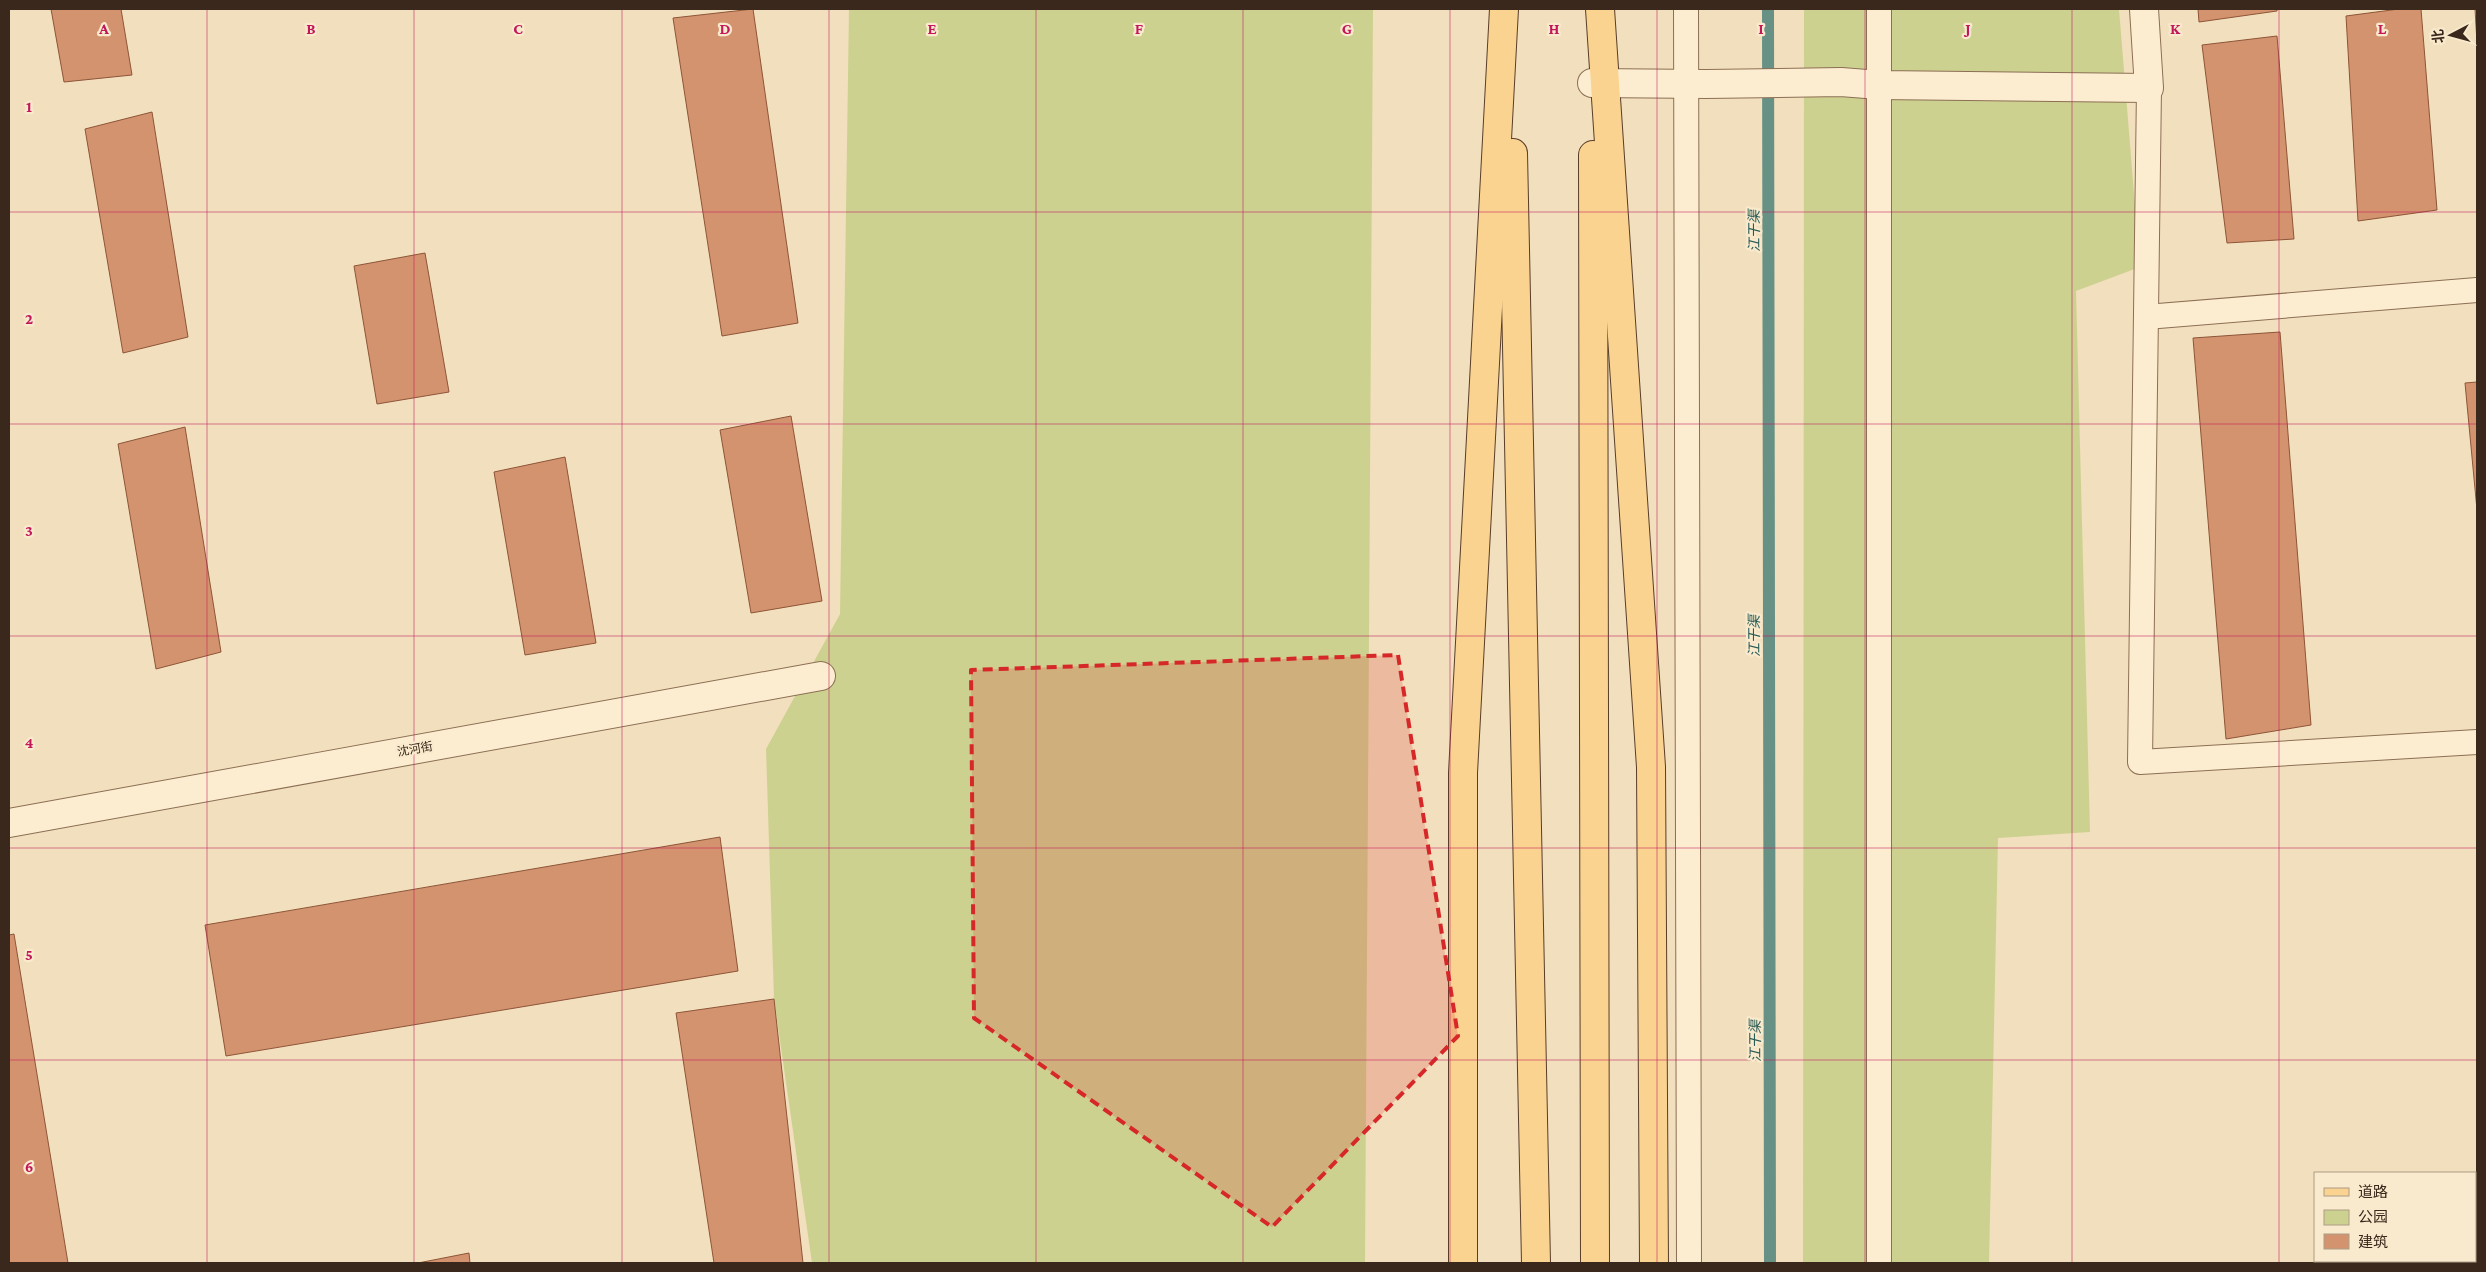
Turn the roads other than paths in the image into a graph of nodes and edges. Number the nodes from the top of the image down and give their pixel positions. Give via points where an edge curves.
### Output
1 (1504, 9) edge
2 (1510, 9) edge
3 (1592, 9) edge
4 (1600, 9) edge
5 (1686, 9) edge
6 (1879, 9) edge
7 (2144, 9) edge
8 (1599, 83) junction
9 (1696, 84) junction
10 (1879, 85) junction
11 (2149, 88) junction
12 (2477, 290) edge
13 (2146, 317) junction
14 (822, 676) dead end
15 (2477, 742) edge
16 (9, 823) edge
17 (1463, 1263) edge
18 (1536, 1263) edge
19 (1595, 1263) edge
20 (1654, 1263) edge
21 (1689, 1263) edge
22 (1879, 1263) edge

1 - 17 main road via 1463,773
2 - 18 main road
3 - 8 main road
4 - 8 main road
5 - 9 lane
6 - 10 lane
7 - 11 street
8 - 9 street
8 - 19 main road
8 - 20 main road via 1651,768
9 - 10 street via 1841,82
9 - 21 lane
10 - 11 street
10 - 22 lane
11 - 13 lane
12 - 13 lane
13 - 15 lane via 2140,762
14 - 16 street, 沈河街

